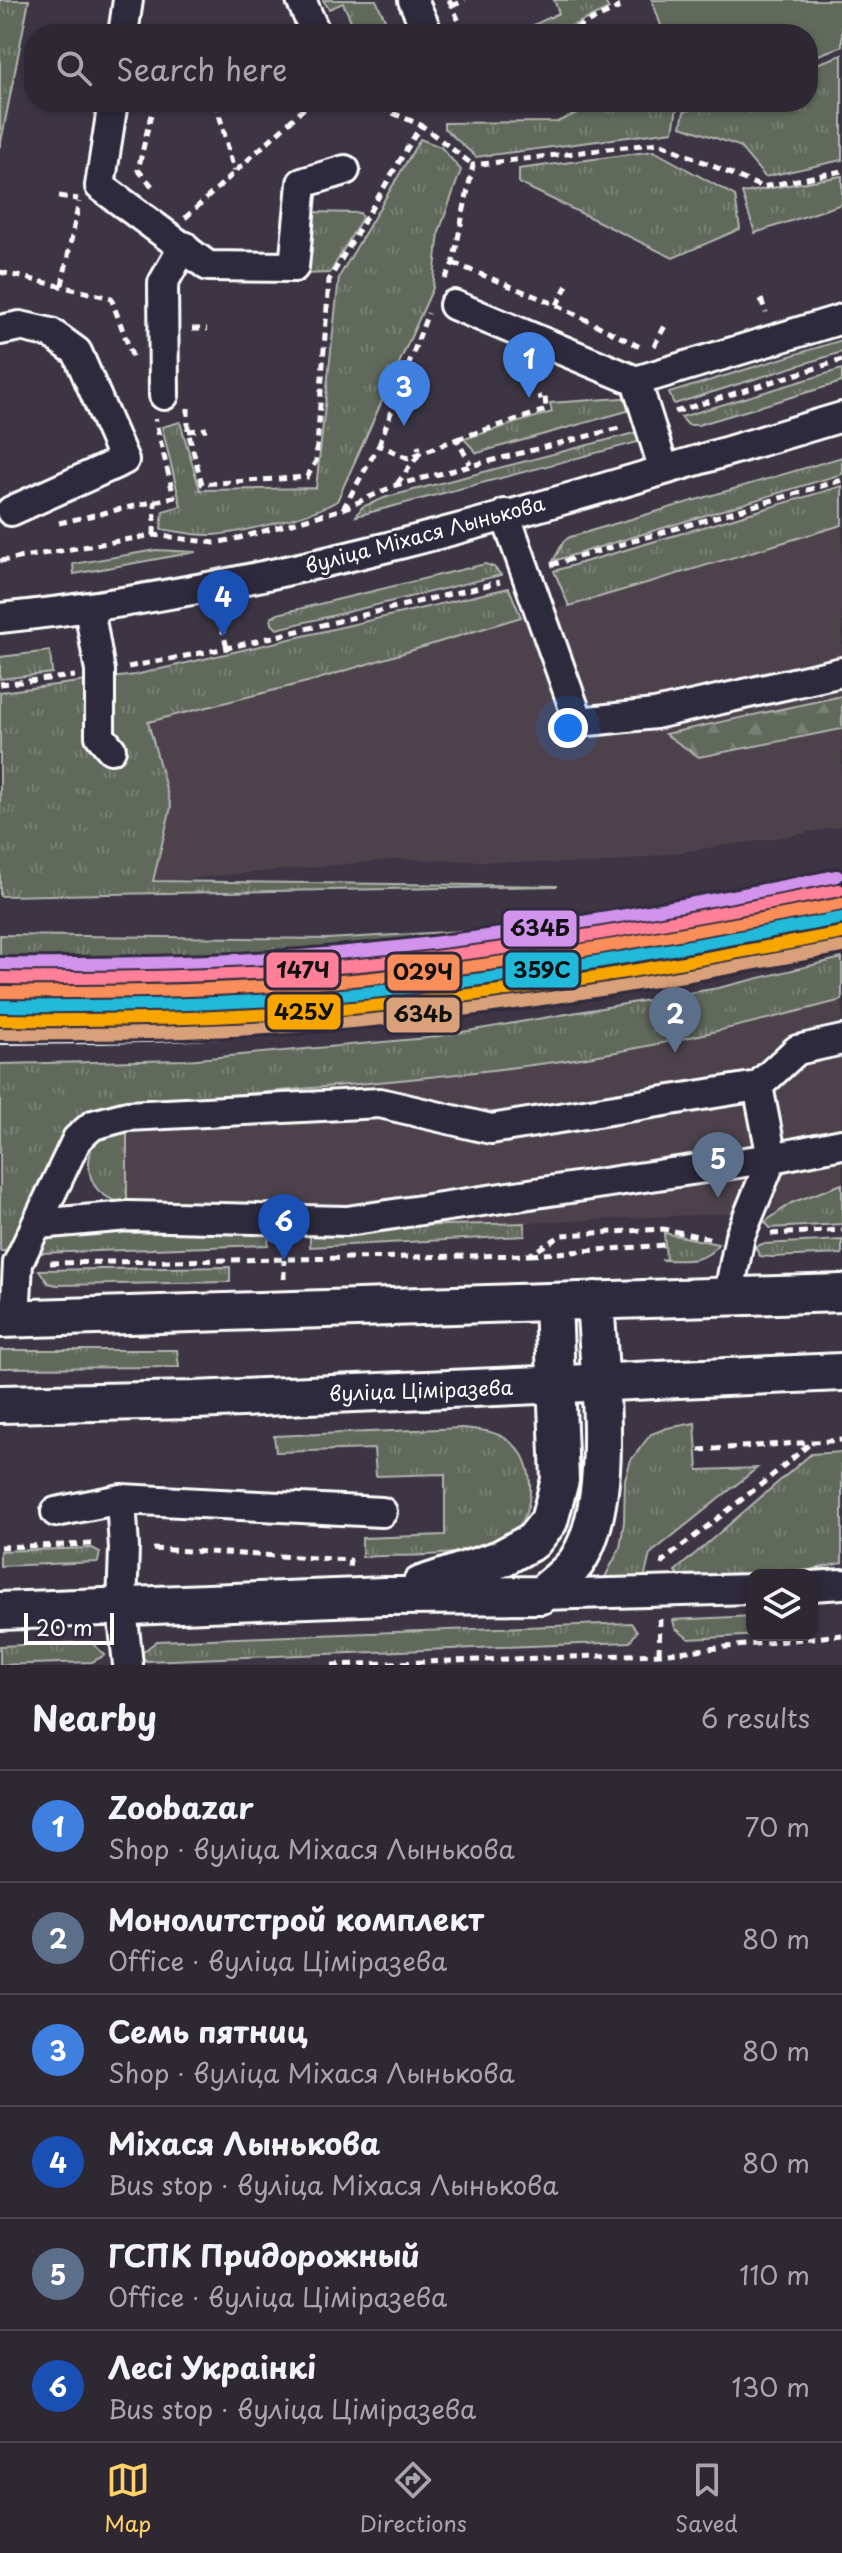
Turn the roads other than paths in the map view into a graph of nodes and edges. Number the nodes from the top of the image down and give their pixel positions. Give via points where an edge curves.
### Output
1 (128, 0) edge
2 (301, 0) edge
3 (413, 0) edge
4 (124, 24) edge
5 (312, 24) edge
6 (424, 24) edge
7 (111, 112) edge
8 (345, 170) dead end
9 (183, 233) junction
10 (442, 300) road end
11 (842, 319) edge
12 (0, 330) edge
13 (636, 381) junction
14 (176, 399) road end
15 (842, 417) edge
16 (664, 470) junction
17 (11, 511) dead end
18 (505, 514) junction
19 (89, 608) junction
20 (0, 618) edge
21 (842, 672) edge
22 (111, 749) dead end
23 (842, 1040) edge
24 (758, 1086) junction
25 (842, 1144) edge
26 (772, 1158) junction
27 (38, 1224) junction
28 (842, 1293) edge
29 (728, 1298) junction
30 (595, 1300) junction
31 (553, 1303) junction
32 (8, 1319) edge
33 (842, 1372) edge
34 (599, 1384) junction
35 (556, 1385) junction
36 (0, 1404) edge
37 (121, 1499) junction
38 (56, 1512) dead end
39 (382, 1512) dead end
40 (842, 1584) edge
41 (818, 1586) edge
42 (746, 1589) edge
43 (541, 1595) junction
44 (385, 1596) junction
45 (122, 1608) junction
46 (0, 1611) edge
47 (128, 1665) edge

1 - 4 street
2 - 5 street
3 - 6 street
7 - 9 street via 100,186
8 - 9 street via 302,183 294,267 208,266
9 - 14 street via 163,283
10 - 13 street
11 - 13 street
12 - 17 street via 20,326 51,333 77,352 124,460
13 - 16 street
15 - 16 street, вуліца Міхася Лынькова
16 - 18 street, вуліца Міхася Лынькова
18 - 19 street, вуліца Міхася Лынькова via 320,564
18 - 21 street via 579,722 655,714
19 - 20 street, вуліца Міхася Лынькова
19 - 22 street via 100,671 100,736
23 - 24 street via 797,1050
24 - 26 street
24 - 27 street via 491,1129 380,1103 127,1116 93,1125 77,1139
25 - 26 street
26 - 27 street via 347,1221 128,1216
26 - 29 street via 740,1236
27 - 32 street via 18,1263
28 - 29 main road
29 - 30 main road
30 - 31 main road
30 - 34 main road
31 - 32 main road
31 - 35 main road
33 - 34 main road, вуліца Ціміразева
34 - 35 main road, вуліца Ціміразева
34 - 43 main road via 601,1476 591,1536 575,1564
35 - 36 main road, вуліца Ціміразева
35 - 44 main road via 560,1480 549,1521 533,1541 500,1559
37 - 38 street
37 - 39 street
37 - 45 street
40 - 41 street
42 - 43 street
43 - 44 main road
44 - 45 main road
45 - 46 main road
45 - 47 street

